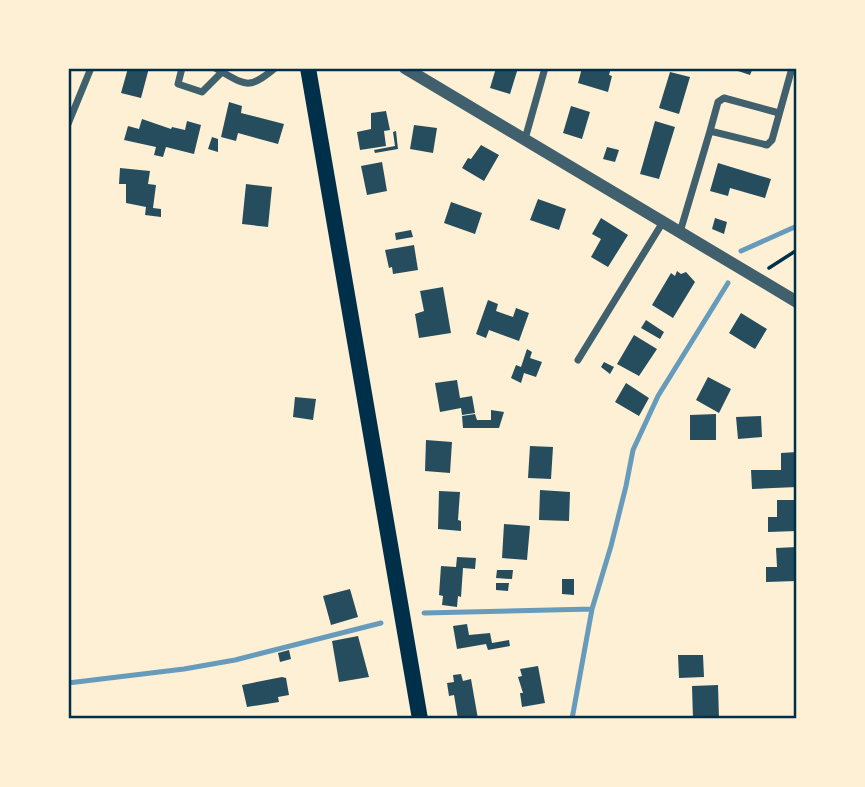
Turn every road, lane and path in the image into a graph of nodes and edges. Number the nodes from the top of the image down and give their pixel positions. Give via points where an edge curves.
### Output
1 (91, 68) edge
2 (182, 68) edge
3 (275, 68) edge
4 (307, 68) edge
5 (405, 68) edge
6 (545, 68) edge
7 (792, 68) edge
8 (219, 70) edge
9 (779, 113) junction
10 (68, 124) edge
11 (710, 131) junction
12 (525, 140) junction
13 (663, 222) junction
14 (680, 232) junction
15 (797, 250) edge
16 (761, 281) junction
17 (797, 302) edge
18 (578, 360) dead end
19 (419, 719) edge

1 - 10 street
2 - 8 street via 178,84 202,92
3 - 8 street via 254,84
4 - 19 main road
5 - 12 street
6 - 12 street
7 - 9 street
9 - 11 street via 767,145
9 - 11 street via 724,98 718,103
11 - 14 street
12 - 13 street
13 - 14 street
13 - 18 street
14 - 16 street
15 - 16 path via 769,269
16 - 17 street

